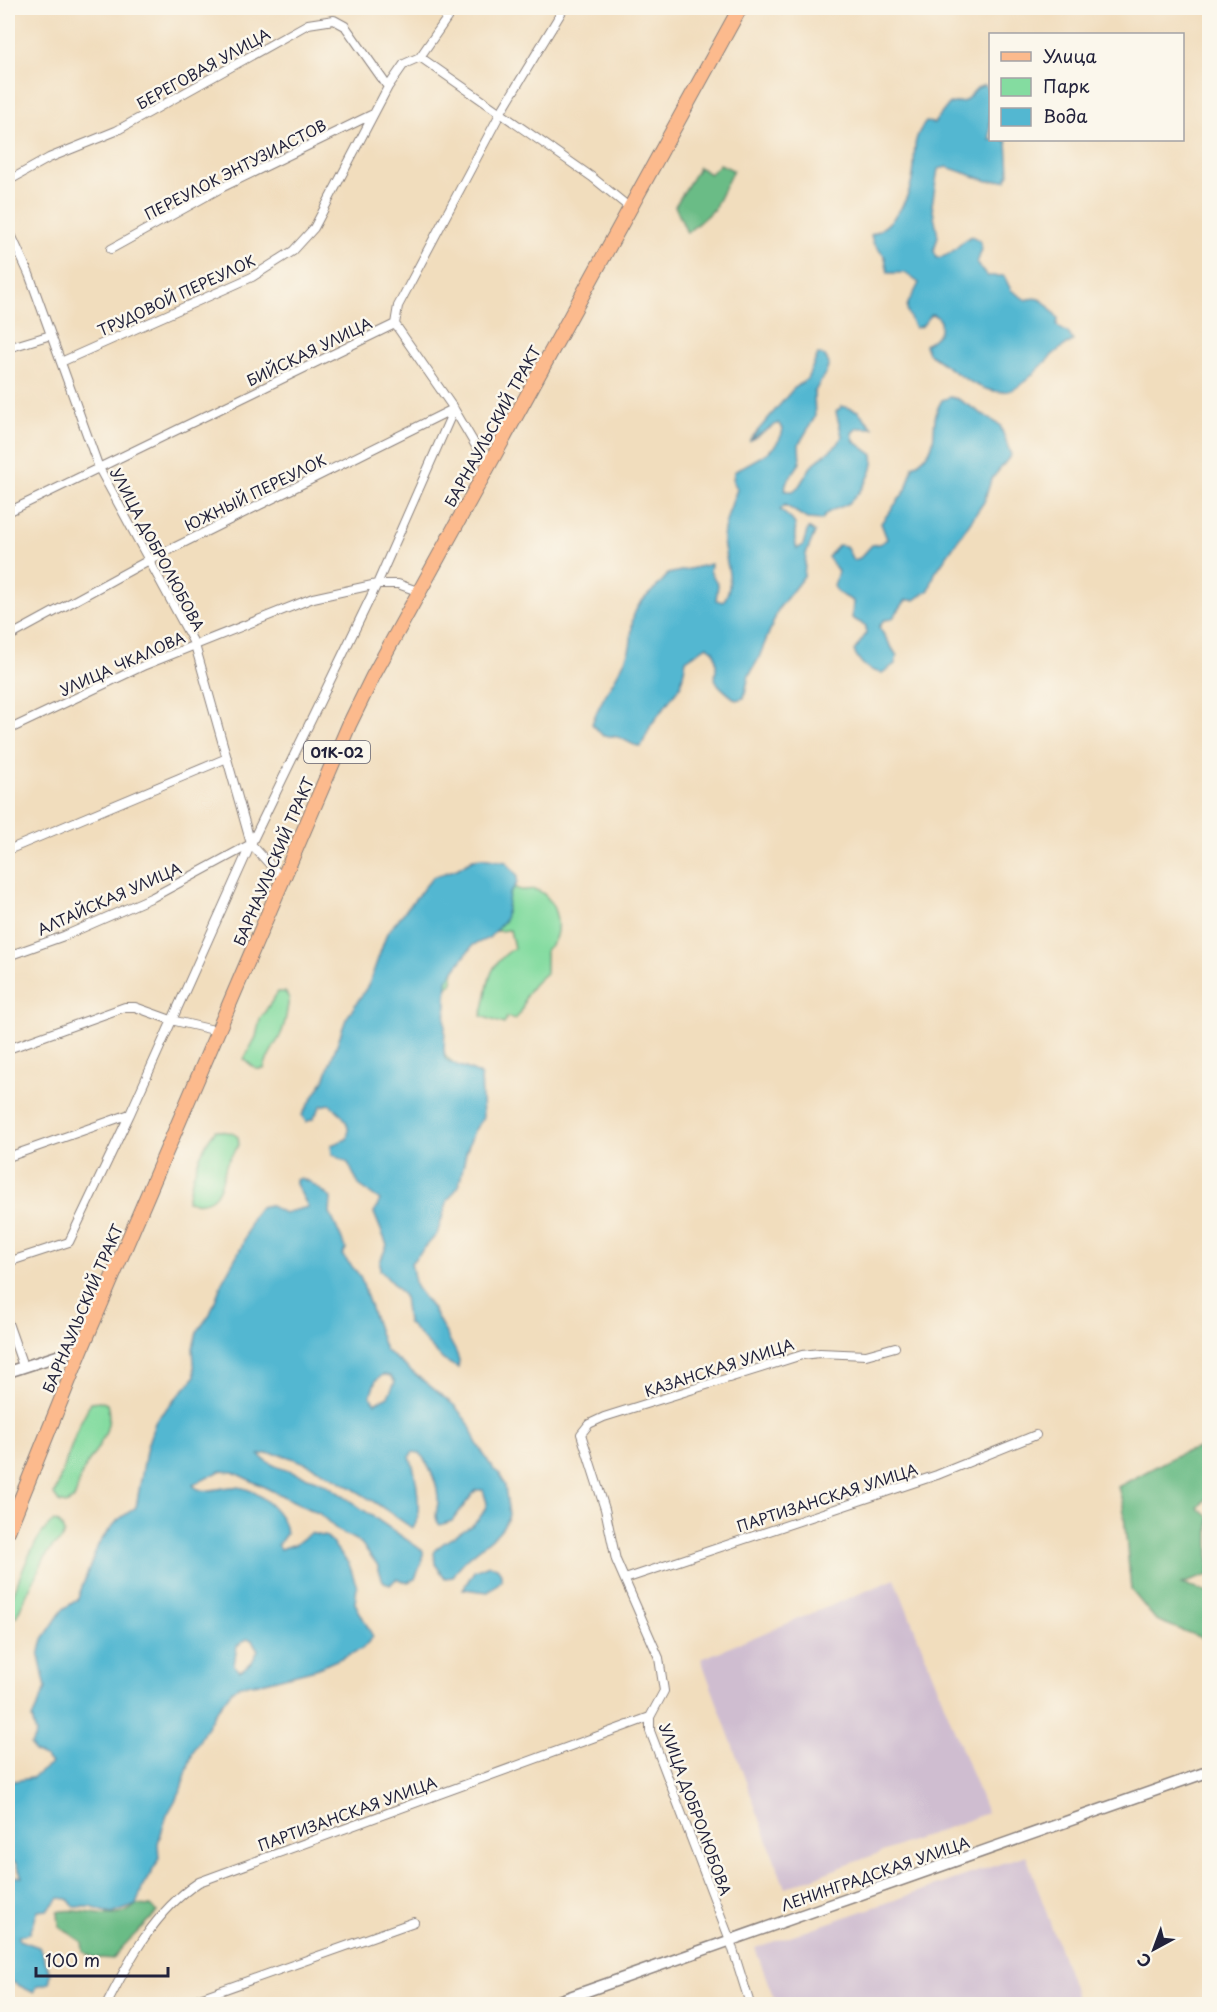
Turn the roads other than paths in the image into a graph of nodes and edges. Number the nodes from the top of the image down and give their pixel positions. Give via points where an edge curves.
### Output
1 (454, 8) edge
2 (564, 8) edge
3 (735, 10) edge
4 (420, 57) junction
5 (388, 87) junction
6 (501, 112) junction
7 (372, 115) junction
8 (8, 181) edge
9 (630, 208) junction
10 (8, 228) edge
11 (111, 249) dead end
12 (395, 324) junction
13 (51, 335) junction
14 (8, 348) edge
15 (61, 362) junction
16 (453, 409) junction
17 (491, 461) junction
18 (99, 468) junction
19 (8, 512) edge
20 (149, 560) junction
21 (377, 584) junction
22 (420, 591) junction
23 (8, 636) edge
24 (195, 645) junction
25 (8, 730) edge
26 (227, 758) junction
27 (251, 844) junction
28 (8, 850) edge
29 (283, 879) junction
30 (8, 956) edge
31 (171, 1020) junction
32 (218, 1031) junction
33 (8, 1049) edge
34 (130, 1114) junction
35 (8, 1158) edge
36 (8, 1262) edge
37 (8, 1323) edge
38 (895, 1347) dead end
39 (82, 1348) junction
40 (23, 1366) junction
41 (8, 1372) edge
42 (590, 1424) joint
43 (1036, 1435) dead end
44 (8, 1531) edge
45 (625, 1579) junction
46 (650, 1717) junction
47 (1209, 1771) edge
48 (414, 1922) dead end
49 (730, 1940) junction
50 (107, 2004) edge
51 (183, 2004) edge
52 (550, 2004) edge
53 (750, 2004) edge

1 - 4 street, ТРУДОВОЙ ПЕРЕУЛОК
2 - 6 street, БИЙСКАЯ УЛИЦА
3 - 9 main road, БАРНАУЛЬСКИЙ ТРАКТ / 01К-02
4 - 5 street, ТРУДОВОЙ ПЕРЕУЛОК via 404,64
4 - 6 street
5 - 7 street, ТРУДОВОЙ ПЕРЕУЛОК
5 - 8 street, БЕРЕГОВАЯ УЛИЦА via 345,26 334,20 309,24 116,131 49,158
6 - 9 street
6 - 12 street, БИЙСКАЯ УЛИЦА via 398,306
7 - 11 street, ПЕРЕУЛОК ЭНТУЗИАСТОВ via 224,187
7 - 15 street, ТРУДОВОЙ ПЕРЕУЛОК via 314,228 293,251 252,277
9 - 17 main road, БАРНАУЛЬСКИЙ ТРАКТ / 01К-02
10 - 13 street, УЛИЦА ДОБРОЛЮБОВА
12 - 16 street
12 - 18 street, БИЙСКАЯ УЛИЦА
13 - 14 street
13 - 15 street, УЛИЦА ДОБРОЛЮБОВА
15 - 18 street, УЛИЦА ДОБРОЛЮБОВА
16 - 17 street via 477,448
16 - 20 street, ЮЖНЫЙ ПЕРЕУЛОК
16 - 21 street
17 - 22 main road, БАРНАУЛЬСКИЙ ТРАКТ / 01К-02
18 - 19 street, БИЙСКАЯ УЛИЦА
18 - 20 street, УЛИЦА ДОБРОЛЮБОВА
20 - 23 street, ЮЖНЫЙ ПЕРЕУЛОК
20 - 24 street, УЛИЦА ДОБРОЛЮБОВА
21 - 22 street, УЛИЦА ЧКАЛОВА via 398,584
21 - 24 street, УЛИЦА ЧКАЛОВА via 313,598
21 - 27 street
22 - 29 main road, БАРНАУЛЬСКИЙ ТРАКТ / 01К-02 via 349,725
24 - 25 street, УЛИЦА ЧКАЛОВА
24 - 26 street, УЛИЦА ДОБРОЛЮБОВА
26 - 27 street, УЛИЦА ДОБРОЛЮБОВА
26 - 28 street
27 - 29 street, УЛИЦА ДОБРОЛЮБОВА
27 - 30 street, АЛТАЙСКАЯ УЛИЦА via 153,897
27 - 31 street
29 - 32 main road, БАРНАУЛЬСКИЙ ТРАКТ / 01К-02
31 - 32 street
31 - 33 street via 125,1007
31 - 34 street
32 - 39 main road, БАРНАУЛЬСКИЙ ТРАКТ / 01К-02
34 - 35 street
34 - 36 street via 69,1242
37 - 40 street
38 - 42 street, КАЗАНСКАЯ УЛИЦА via 866,1354 802,1355
39 - 40 street
39 - 44 main road, БАРНАУЛЬСКИЙ ТРАКТ / 01К-02
40 - 41 street
42 - 45 street, УЛИЦА ДОБРОЛЮБОВА via 581,1434 605,1509 616,1560
43 - 45 street, ПАРТИЗАНСКАЯ УЛИЦА via 937,1475
45 - 46 street, УЛИЦА ДОБРОЛЮБОВА via 659,1658 664,1692
46 - 49 street, УЛИЦА ДОБРОЛЮБОВА via 650,1731
46 - 50 street, ПАРТИЗАНСКАЯ УЛИЦА via 199,1882 178,1896 140,1943
47 - 49 street, ЛЕНИНГРАДСКАЯ УЛИЦА
48 - 51 street
49 - 52 street, ЛЕНИНГРАДСКАЯ УЛИЦА
49 - 53 street, УЛИЦА ДОБРОЛЮБОВА

